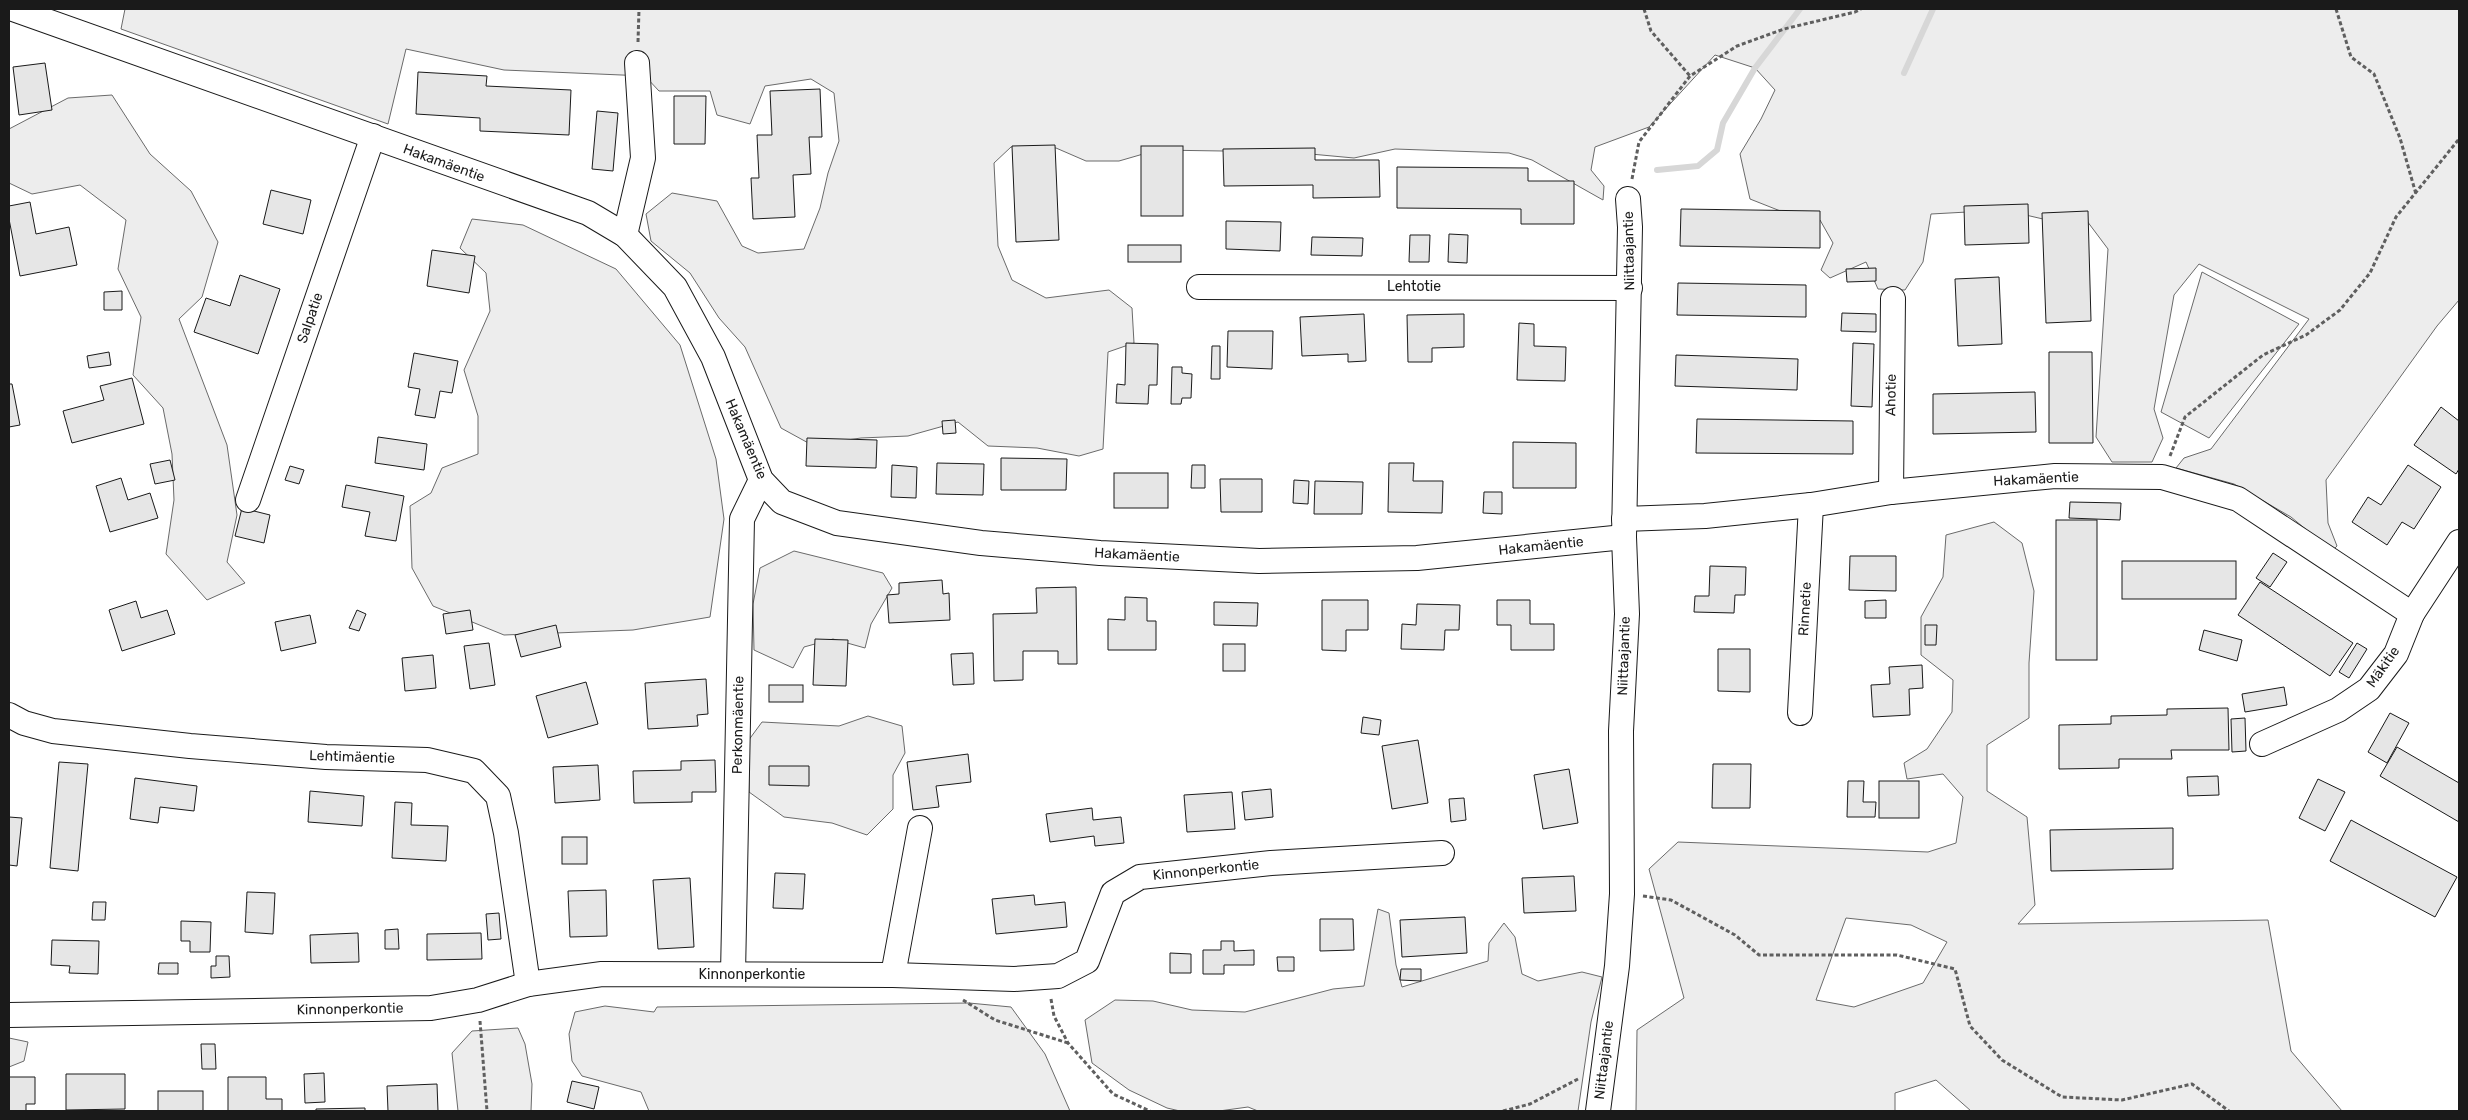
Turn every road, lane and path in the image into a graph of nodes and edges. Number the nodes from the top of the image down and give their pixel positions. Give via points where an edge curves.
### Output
1 (13, 9) edge
2 (638, 9) edge
3 (1644, 9) edge
4 (1861, 9) edge
5 (2336, 9) edge
6 (637, 63) joint
7 (1690, 76) junction
8 (373, 136) junction
9 (2459, 139) edge
10 (2416, 194) junction
11 (1628, 200) joint
12 (625, 235) junction
13 (1199, 287) dead end
14 (1630, 288) junction
15 (1893, 299) dead end
16 (2162, 477) junction
17 (761, 480) junction
18 (1891, 492) junction
19 (248, 500) dead end
20 (1811, 505) junction
21 (1624, 528) junction
22 (2459, 542) edge
23 (2412, 614) junction
24 (1800, 712) dead end
25 (9, 715) edge
26 (2262, 744) dead end
27 (920, 828) dead end
28 (1442, 853) dead end
29 (1622, 894) junction
30 (734, 974) junction
31 (893, 976) junction
32 (1048, 976) junction
33 (528, 984) junction
34 (478, 1000) junction
35 (962, 1000) dead end
36 (9, 1015) edge
37 (1068, 1043) junction
38 (1603, 1067) junction
39 (487, 1111) edge
40 (1150, 1111) edge
41 (1503, 1111) edge
42 (1598, 1111) edge
43 (2229, 1111) edge

1 - 8 street, Hakamäentie
2 - 6 path
3 - 7 path via 1651,31
4 - 7 path via 1784,28 1737,46
5 - 10 path via 2351,56 2374,74 2400,138
6 - 12 street via 643,158
7 - 11 path via 1639,142
8 - 12 street, Hakamäentie via 588,214
8 - 19 street, Salpatie
9 - 10 path
10 - 16 path via 2396,217 2370,273 2340,310 2306,335 2263,355 2184,417
11 - 14 street, Niittaajantie
12 - 17 street, Hakamäentie via 675,288 713,357
13 - 14 street, Lehtotie
14 - 21 street, Niittaajantie
15 - 18 street, Ahotie
16 - 18 street, Hakamäentie via 2054,476
16 - 23 street, Hakamäentie via 2238,499
17 - 21 street, Hakamäentie via 782,502 837,523 981,543 1100,553 1259,561 1417,558
17 - 30 street, Perkonmäentie via 742,519
18 - 20 street, Hakamäentie
20 - 21 street, Hakamäentie
20 - 24 street, Rinnetie
21 - 29 street, Niittaajantie via 1627,614 1621,731
22 - 23 street, Mäkitie
23 - 26 street, Mäkitie via 2396,654 2369,689 2338,710
25 - 33 street, Lehtimäentie via 53,731 326,757 426,760 474,771 498,796
27 - 31 street
28 - 32 street, Kinnonperkontie via 1271,863 1140,877 1113,893 1087,961 1058,976
29 - 38 street, Niittaajantie via 1617,966
29 - 43 path via 1671,900 1735,935 1759,955 1897,955 1955,969 1970,1026 2002,1060 2062,1097 2122,1100 2192,1084
30 - 31 street, Kinnonperkontie
30 - 33 street, Kinnonperkontie via 602,974
31 - 32 street, Kinnonperkontie via 1014,979
32 - 37 path via 1054,1016
33 - 34 street, Kinnonperkontie
34 - 36 street, Kinnonperkontie via 431,1008
34 - 39 path
35 - 37 path via 995,1020
37 - 40 path via 1113,1094
38 - 41 path via 1530,1104
38 - 42 street, Niittaajantie

